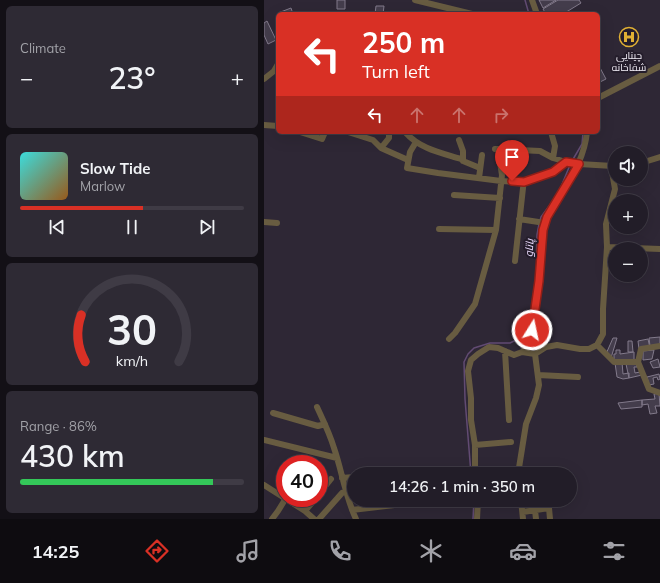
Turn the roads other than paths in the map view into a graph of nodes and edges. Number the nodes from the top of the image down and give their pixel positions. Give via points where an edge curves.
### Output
1 (415, 0) edge
2 (532, 0) edge
3 (442, 7) junction
4 (445, 12) edge
5 (463, 12) edge
6 (536, 12) edge
7 (660, 66) edge
8 (276, 68) edge
9 (264, 79) edge
10 (600, 97) edge
11 (264, 125) edge
12 (276, 126) edge
13 (306, 134) edge
14 (324, 134) edge
15 (354, 134) edge
16 (389, 134) edge
17 (407, 134) edge
18 (552, 134) edge
19 (588, 134) edge
20 (459, 140) dead end
21 (416, 142) junction
22 (382, 148) junction
23 (482, 155) dead end
24 (660, 157) edge
25 (553, 158) junction
26 (408, 160) junction
27 (463, 161) junction
28 (648, 161) edge
29 (566, 162) junction
30 (579, 164) junction
31 (608, 166) edge
32 (480, 168) junction
33 (479, 178) junction
34 (501, 181) junction
35 (615, 186) edge
36 (522, 188) dead end
37 (454, 195) dead end
38 (500, 198) junction
39 (519, 220) junction
40 (264, 222) edge
41 (277, 223) dead end
42 (545, 223) junction
43 (439, 229) dead end
44 (496, 230) junction
45 (607, 247) junction
46 (660, 249) edge
47 (515, 261) dead end
48 (449, 339) dead end
49 (597, 346) junction
50 (660, 346) edge
51 (505, 351) junction
52 (522, 352) junction
53 (535, 354) junction
54 (638, 362) junction
55 (538, 375) junction
56 (578, 377) dead end
57 (660, 393) edge
58 (317, 407) dead end
59 (273, 413) dead end
60 (509, 420) dead end
61 (325, 424) junction
62 (264, 440) edge
63 (511, 442) dead end
64 (475, 445) junction
65 (337, 458) junction
66 (475, 467) edge
67 (519, 467) edge
68 (347, 477) edge
69 (342, 478) junction
70 (331, 479) dead end
71 (328, 483) edge
72 (264, 485) edge
73 (276, 492) edge
74 (342, 493) dead end
75 (280, 507) edge
76 (299, 507) edge
77 (308, 507) edge
78 (378, 507) edge
79 (478, 507) edge
80 (522, 507) edge
81 (352, 510) junction
82 (535, 510) junction
83 (305, 511) junction
84 (522, 512) junction
85 (272, 519) edge
86 (314, 519) edge
87 (319, 519) edge
88 (356, 519) edge
89 (477, 519) edge
90 (523, 519) edge
91 (536, 519) edge
92 (550, 519) edge

1 - 3 street
2 - 6 street
3 - 4 street
3 - 5 street
7 - 10 street
8 - 9 street
11 - 12 street
13 - 14 street via 322,139
15 - 22 street via 373,140
16 - 22 street
17 - 21 street
18 - 25 street via 555,146
19 - 30 street
20 - 27 street
21 - 26 street
21 - 27 street
22 - 26 street
23 - 32 street
24 - 28 street
25 - 29 street
25 - 34 street via 540,151 496,149
26 - 33 street via 407,168
27 - 32 street
29 - 30 street
29 - 34 street via 553,172 524,182
30 - 31 street
30 - 42 street
32 - 33 street
33 - 34 street
34 - 38 street
35 - 45 street via 606,224
36 - 39 street
37 - 38 street
38 - 44 street
39 - 42 street
39 - 47 street
40 - 41 street
42 - 52 street via 534,319 529,341
43 - 44 street
44 - 48 street via 475,304
45 - 46 street
45 - 49 street via 603,334
49 - 53 street via 580,349 557,345 546,347
49 - 54 street via 614,362
50 - 54 street via 641,349
51 - 52 street via 514,355
51 - 60 street
51 - 64 street via 489,347 471,360 468,371
52 - 53 street
53 - 55 street
54 - 57 street via 649,389
55 - 56 street
55 - 67 street via 537,392 526,424
58 - 61 street
59 - 61 street via 318,426
61 - 65 street
62 - 65 street
63 - 64 street
64 - 66 street
65 - 69 street
68 - 69 street
69 - 81 street
70 - 71 street
72 - 73 street
74 - 87 street
75 - 85 street
76 - 83 street
77 - 83 street
78 - 81 street
79 - 89 street
80 - 84 street
81 - 88 street
82 - 84 street
82 - 91 street
82 - 92 street via 549,508
83 - 86 street
84 - 90 street

